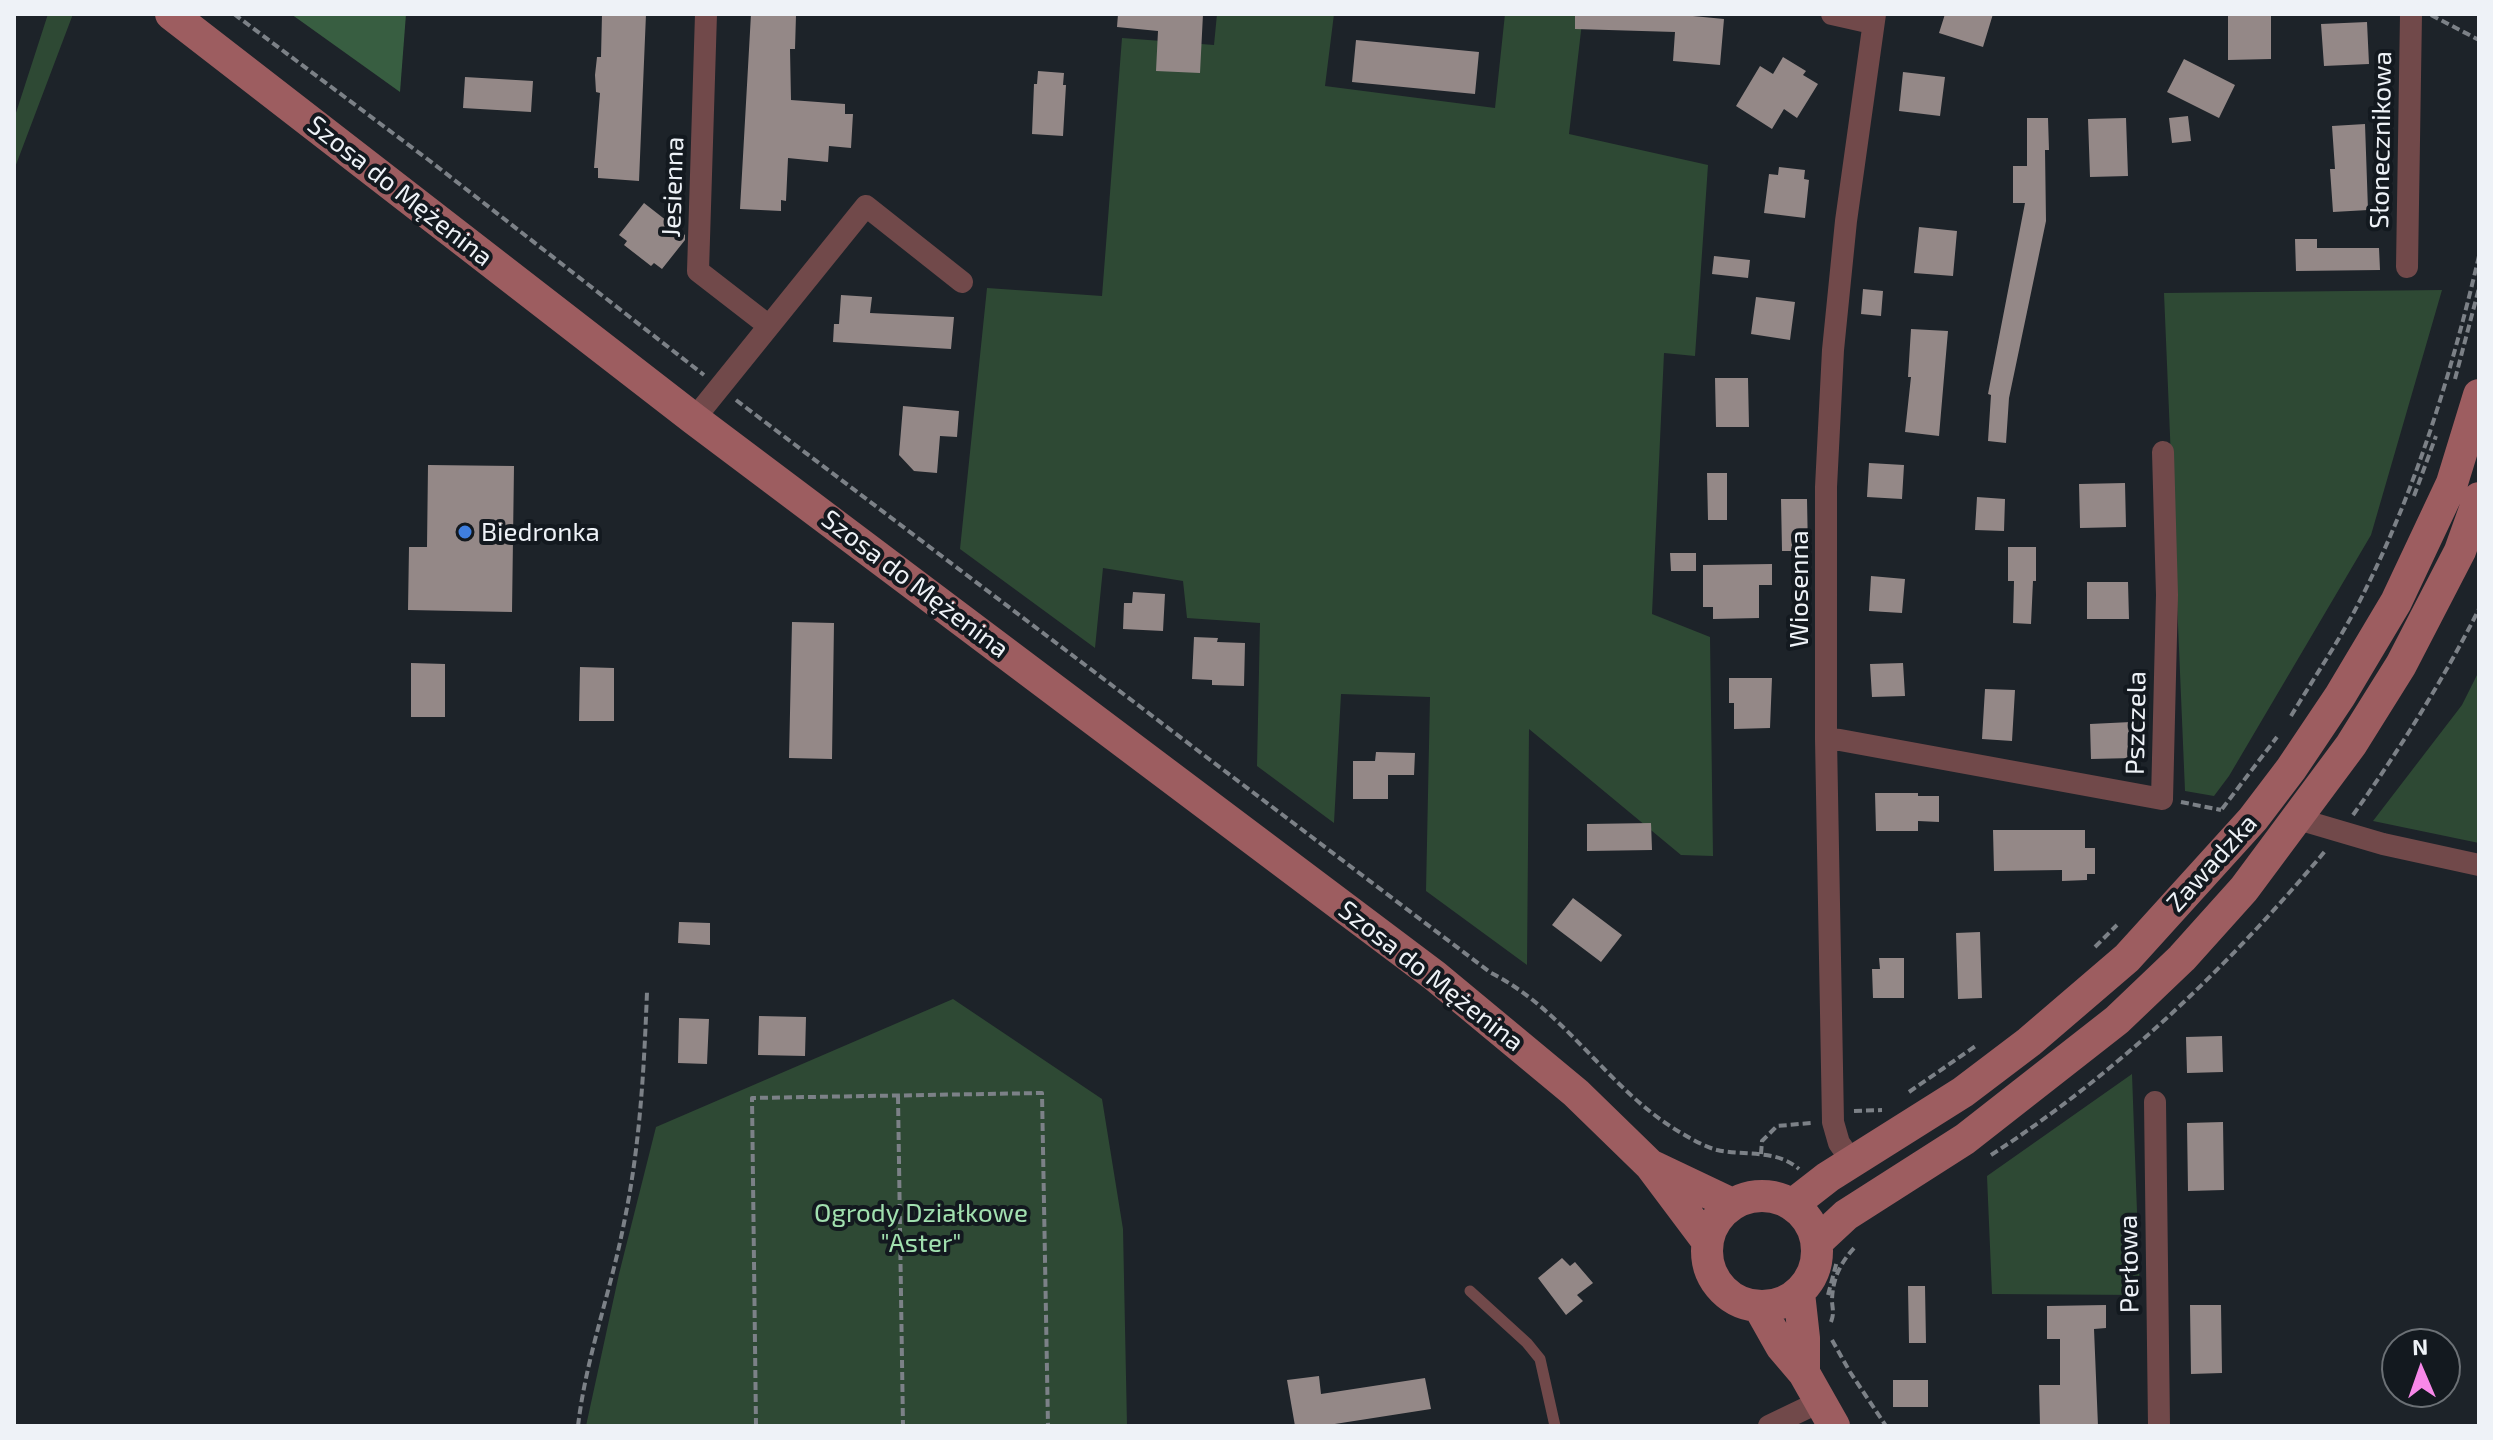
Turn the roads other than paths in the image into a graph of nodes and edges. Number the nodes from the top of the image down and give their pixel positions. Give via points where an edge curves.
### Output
1 (171, 14) edge
2 (706, 14) edge
3 (1832, 14) edge
4 (2411, 14) edge
5 (1873, 18) edge
6 (2407, 267) dead end
7 (962, 282) dead end
8 (769, 326) junction
9 (2467, 388) edge
10 (694, 419) junction
11 (2163, 452) dead end
12 (2479, 498) edge
13 (1826, 739) junction
14 (2298, 819) junction
15 (2479, 865) edge
16 (2029, 1042) junction
17 (2051, 1073) junction
18 (2155, 1102) dead end
19 (1852, 1161) junction
20 (1650, 1165) junction
21 (1803, 1187) junction
22 (1732, 1204) junction
23 (1707, 1241) junction
24 (1817, 1242) junction
25 (1470, 1291) dead end
26 (1799, 1293) junction
27 (1759, 1307) junction
28 (1804, 1373) junction
29 (1827, 1414) edge
30 (1555, 1426) edge
31 (1769, 1426) edge
32 (2159, 1426) edge

1 - 10 main road, Szosa do Mężenina
2 - 8 street, Jesienna via 698,271
3 - 5 street
4 - 6 street, Słonecznikowa
5 - 13 street, Wiosenna via 1833,350 1826,487
7 - 8 street via 866,206
8 - 10 street
9 - 16 main road, Zawadzka via 2452,483 2396,602 2340,696 2253,819 2127,958
10 - 20 main road, Szosa do Mężenina via 1435,976 1576,1093
11 - 13 street, Pszczela via 2167,595 2162,799
12 - 14 main road, Zawadzka via 2460,551 2401,665
13 - 19 street, Wiosenna via 1833,1110 1839,1143
14 - 15 street
14 - 17 main road, Zawadzka via 2182,958
16 - 17 main road
16 - 19 main road, Zawadzka via 1963,1092
17 - 24 main road, Zawadzka via 1853,1228
18 - 32 street, Perłowa
19 - 21 main road, Zawadzka
20 - 22 main road, Szosa do Mężenina
20 - 23 main road, Szosa do Mężenina
21 - 22 main road
21 - 24 main road via 1804,1215
22 - 23 main road via 1720,1214
23 - 27 main road via 1706,1257 1718,1286 1729,1297
24 - 26 main road via 1814,1270
25 - 30 lane via 1540,1359
26 - 27 main road via 1780,1304
26 - 28 main road
27 - 28 main road
28 - 29 main road
29 - 31 street

